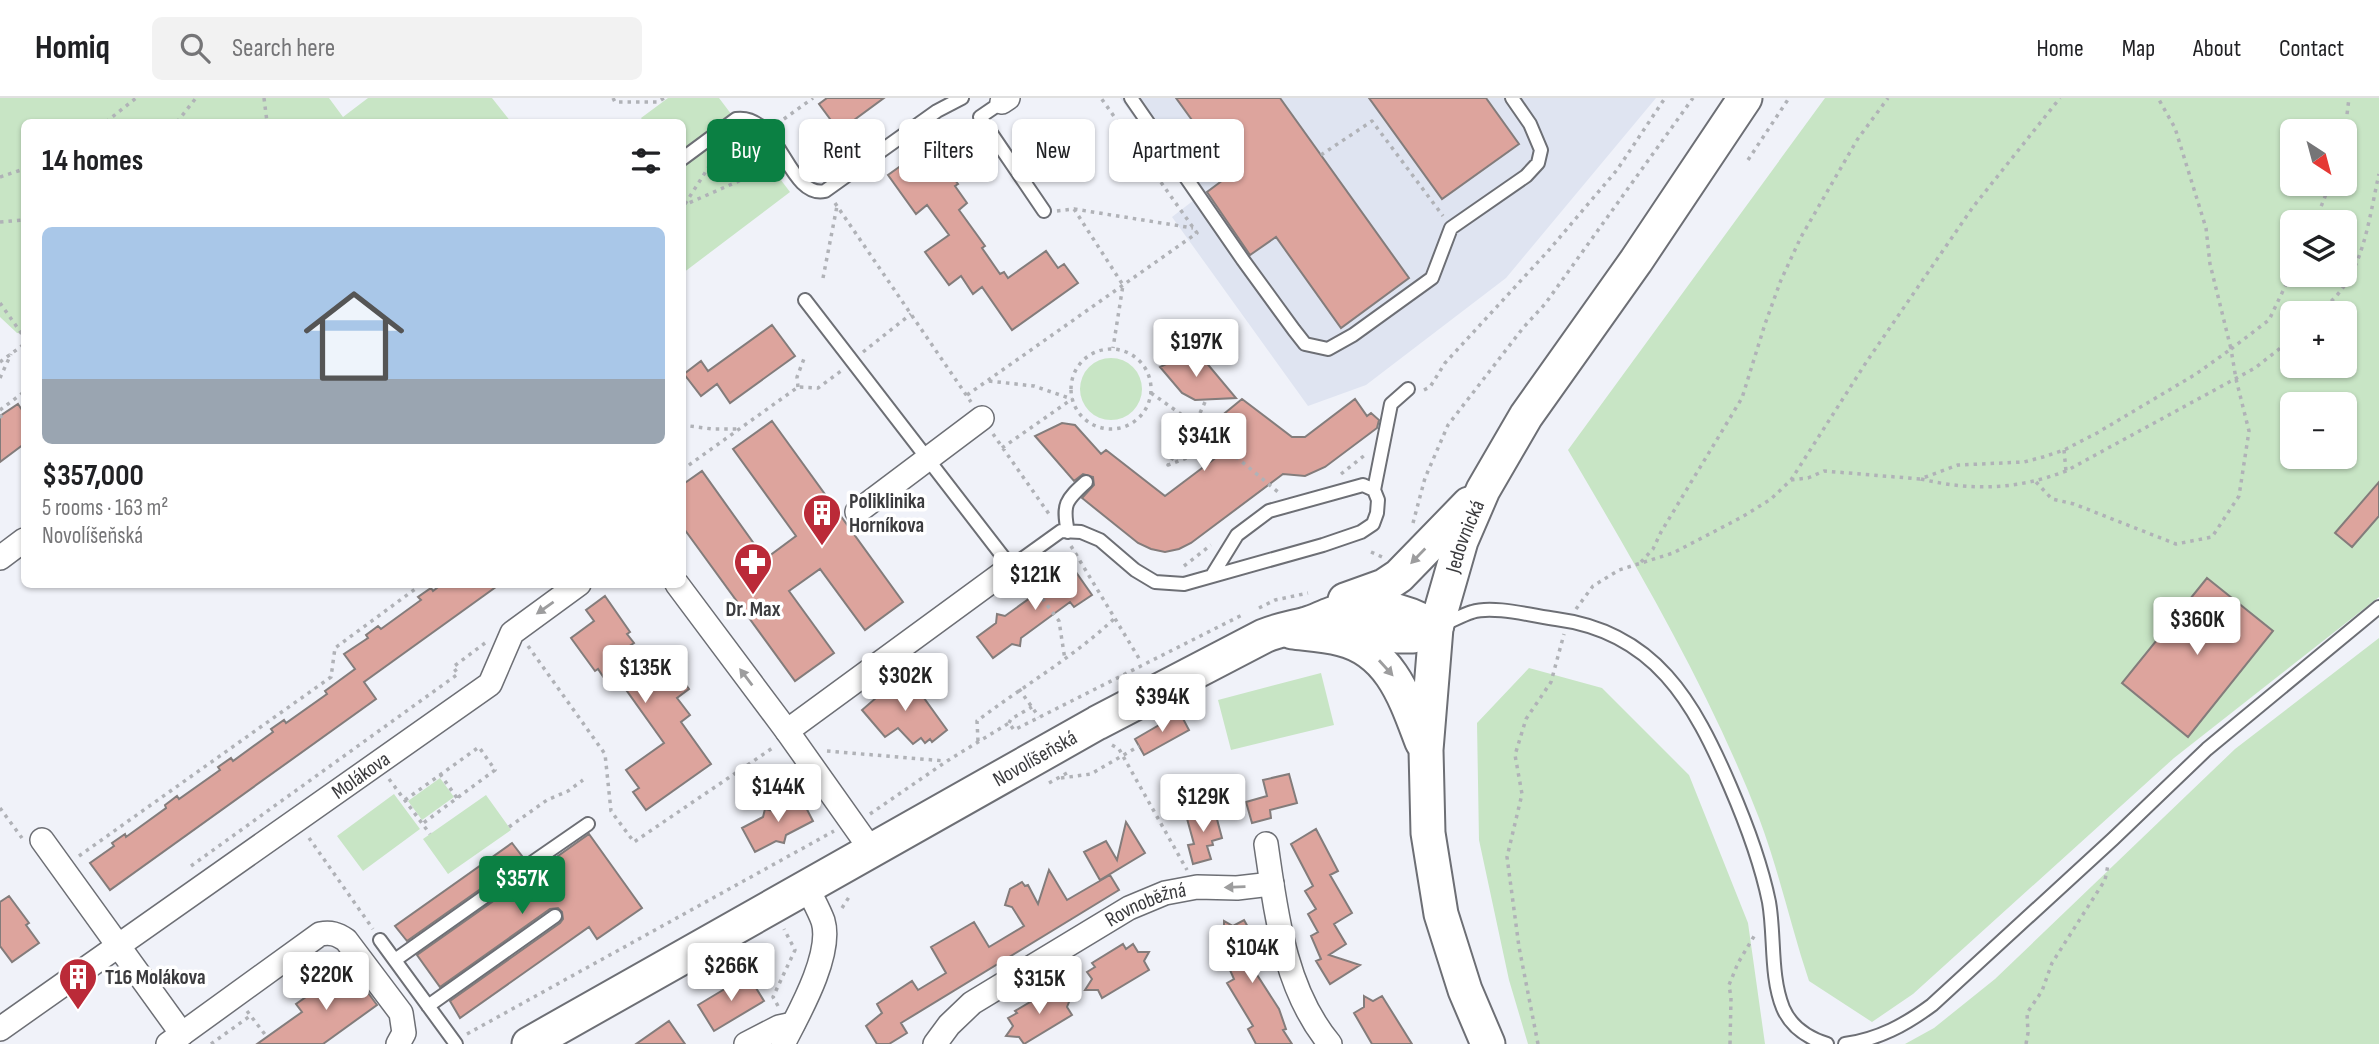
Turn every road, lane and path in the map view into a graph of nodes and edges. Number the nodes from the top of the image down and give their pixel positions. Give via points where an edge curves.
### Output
1 (136, 98) edge
2 (196, 98) edge
3 (264, 98) edge
4 (613, 98) edge
5 (664, 98) edge
6 (813, 98) edge
7 (963, 98) edge
8 (1101, 98) edge
9 (1131, 98) edge
10 (1512, 98) edge
11 (1665, 98) edge
12 (1693, 98) edge
13 (1745, 98) edge
14 (1789, 98) edge
15 (1888, 98) edge
16 (2060, 98) edge
17 (2158, 98) edge
18 (2349, 98) edge
19 (1004, 100) edge
20 (768, 117) dead end
21 (980, 117) junction
22 (110, 119) edge
23 (179, 119) edge
24 (267, 119) edge
25 (2346, 119) edge
26 (707, 141) edge
27 (1321, 155) dead end
28 (686, 156) edge
29 (785, 158) edge
30 (1748, 160) dead end
31 (791, 166) junction
32 (707, 169) edge
33 (21, 170) edge
34 (2379, 174) edge
35 (0, 177) edge
36 (825, 191) junction
37 (686, 202) edge
38 (686, 204) edge
39 (837, 206) junction
40 (1074, 209) junction
41 (1045, 211) joint
42 (21, 219) edge
43 (0, 222) edge
44 (1193, 228) junction
45 (1451, 228) junction
46 (823, 278) dead end
47 (1123, 285) junction
48 (2285, 287) edge
49 (806, 300) dead end
50 (2331, 301) edge
51 (0, 303) edge
52 (911, 314) junction
53 (21, 333) edge
54 (21, 346) edge
55 (2280, 348) edge
56 (1113, 349) junction
57 (2231, 349) junction
58 (12, 353) junction
59 (860, 355) dead end
60 (805, 356) dead end
61 (0, 362) edge
62 (847, 366) dead end
63 (0, 378) edge
64 (2236, 379) junction
65 (987, 381) junction
66 (798, 387) junction
67 (1412, 392) joint
68 (1152, 393) junction
69 (21, 395) edge
70 (1072, 398) junction
71 (1205, 402) dead end
72 (1, 415) edge
73 (982, 418) dead end
74 (1195, 424) junction
75 (686, 426) edge
76 (740, 429) junction
77 (1384, 441) junction
78 (1222, 445) junction
79 (1002, 448) dead end
80 (2064, 450) junction
81 (929, 458) junction
82 (686, 467) edge
83 (2066, 471) junction
84 (1336, 477) dead end
85 (1920, 479) junction
86 (1791, 480) junction
87 (1086, 482) dead end
88 (2036, 482) junction
89 (1374, 490) junction
90 (1483, 490) junction
91 (1274, 498) dead end
92 (857, 512) dead end
93 (1068, 532) junction
94 (1410, 532) dead end
95 (21, 542) edge
96 (1212, 545) dead end
97 (0, 558) edge
98 (1640, 563) junction
99 (1013, 565) junction
100 (1181, 568) dead end
101 (1213, 574) junction
102 (417, 588) edge
103 (575, 588) edge
104 (680, 588) edge
105 (2379, 607) edge
106 (1116, 617) dead end
107 (1568, 620) junction
108 (1293, 627) junction
109 (1436, 628) junction
110 (520, 639) junction
111 (488, 640) dead end
112 (1065, 660) junction
113 (1019, 689) junction
114 (1078, 696) dead end
115 (1032, 706) junction
116 (1039, 717) junction
117 (1009, 723) junction
118 (790, 729) junction
119 (978, 742) junction
120 (1139, 747) dead end
121 (1426, 750) junction
122 (1102, 752) dead end
123 (1123, 755) junction
124 (947, 761) junction
125 (1069, 771) dead end
126 (440, 774) junction
127 (583, 780) dead end
128 (457, 798) junction
129 (282, 800) junction
130 (862, 808) dead end
131 (296, 821) junction
132 (422, 824) junction
133 (589, 824) dead end
134 (509, 827) dead end
135 (839, 828) dead end
136 (430, 834) dead end
137 (2113, 839) junction
138 (42, 840) dead end
139 (1266, 844) dead end
140 (872, 851) junction
141 (533, 862) dead end
142 (63, 868) junction
143 (182, 872) dead end
144 (518, 873) dead end
145 (753, 876) junction
146 (1272, 884) junction
147 (807, 887) junction
148 (1197, 887) junction
149 (1769, 902) junction
150 (771, 907) junction
151 (555, 916) dead end
152 (380, 940) joint
153 (118, 947) junction
154 (395, 960) junction
155 (428, 1006) junction
156 (0, 1029) edge
157 (785, 1031) edge
158 (267, 1037) dead end
159 (175, 1039) edge
160 (455, 1043) edge
161 (211, 1044) edge
162 (398, 1044) edge
163 (529, 1044) edge
164 (746, 1044) edge
165 (935, 1044) edge
166 (1330, 1044) edge
167 (1488, 1044) edge
168 (1538, 1044) edge
169 (1730, 1044) edge
170 (1826, 1044) edge
171 (1845, 1044) edge
172 (2026, 1044) edge

1 - 22 path
2 - 23 path
3 - 24 path
4 - 5 path via 615,102 658,102
6 - 20 path via 775,125
7 - 21 lane
7 - 36 lane via 937,111
8 - 44 path
9 - 45 lane via 1305,344 1328,349 1432,278
10 - 45 lane via 1541,150 1538,163
11 - 67 path via 1608,180 1549,250 1445,363 1430,387
12 - 94 path via 1545,304 1448,425 1425,478
13 - 90 street, Jedovnická via 1526,416
14 - 30 path
15 - 98 path via 1857,140 1801,237 1730,421
16 - 86 path via 1973,207
17 - 57 path via 2175,128 2206,228
18 - 25 path
19 - 21 lane
21 - 41 lane
26 - 28 lane
27 - 45 path via 1372,121
29 - 31 lane
31 - 36 lane via 804,185
31 - 38 path via 764,170
32 - 37 path
33 - 35 path
34 - 50 path via 2352,273
36 - 39 path
39 - 46 path
39 - 52 path
40 - 41 path
40 - 44 path
40 - 47 path
42 - 43 path
44 - 47 path via 1197,233
47 - 56 path
47 - 65 path
48 - 57 path via 2269,320
49 - 81 lane
51 - 53 path
52 - 59 path
52 - 65 path via 967,395
54 - 58 path
55 - 64 path
56 - 68 path via 1126,351 1145,367
56 - 70 path via 1089,355 1080,364 1071,386
57 - 64 path
57 - 80 path
58 - 61 path
58 - 63 path
60 - 66 path
62 - 66 path via 818,388
64 - 83 path
64 - 88 path via 2249,431 2239,496 2213,537 2176,544 2052,499
65 - 70 path via 1034,386
66 - 76 path
67 - 77 lane via 1391,404
68 - 70 path via 1142,415 1120,429 1095,426 1077,410
68 - 74 path
69 - 72 path
70 - 79 path
71 - 74 path
73 - 81 street
74 - 78 path
74 - 78 path via 1168,465
75 - 76 path
76 - 82 path
77 - 84 path
77 - 89 lane
78 - 91 path via 1283,496
80 - 83 path
80 - 85 path via 2024,462 1958,465
81 - 92 street
81 - 99 lane
83 - 88 path
85 - 86 path via 1824,471
85 - 88 path via 1982,488
86 - 98 path via 1772,499 1742,517 1673,553
87 - 93 lane via 1065,505
89 - 101 lane via 1363,485 1269,511 1237,535
89 - 101 lane via 1377,513 1373,524 1361,532
90 -> 108 street via 1399,576 1384,586 1332,603
90 - 109 street, Jedovnická via 1461,541
93 - 99 lane via 1061,531
93 - 101 lane via 1100,540 1155,582 1184,584
95 - 97 street
96 - 100 path
98 - 107 path via 1593,586
99 - 112 path via 1059,621
99 - 118 street
102 - 142 path via 335,648 331,677
103 -> 110 street
118 -> 104 street
105 - 137 lane via 2207,749
106 - 112 path
107 - 109 lane via 1474,611
107 - 149 lane via 1632,644 1684,695 1741,811
107 - 168 path via 1551,682 1526,719 1516,755 1522,794 1507,857 1518,947
108 - 109 street, Novolíšeňská via 1334,613 1389,608
108 -> 121 street via 1365,648 1384,665 1399,684
108 - 140 street, Novolíšeňská via 1219,658
109 - 121 street, Jedovnická
110 - 118 path via 605,754 611,811 634,842 777,745
110 - 131 street, Molákova via 490,684
111 - 129 path via 453,667 458,674
112 - 113 path
113 - 115 path
113 - 119 path via 977,721
114 - 116 path
115 - 116 path
115 - 117 path
116 - 117 path via 1014,730
117 - 119 path
118 - 124 path via 816,750
118 - 140 street
119 - 124 path
120 - 123 path
121 - 167 street, Jedovnická via 1428,833 1441,914
122 - 123 path via 1112,745
123 - 125 path via 1091,774 1059,778
123 - 148 path
124 - 130 path via 870,815
126 - 128 path
126 - 128 path via 479,747 495,770
126 - 132 path via 405,800
127 - 134 path
128 - 132 path
129 - 131 path
129 - 143 path
131 - 152 path
131 - 153 street, Molákova
132 - 136 path
133 - 141 lane
135 - 145 path
137 - 171 lane via 1932,1005 1881,1036
137 - 172 path via 2105,880 2052,963 2042,991 2027,1013
138 - 142 street
139 - 146 street
140 - 147 street, Novolíšeňská
142 - 153 street
144 - 154 lane
145 - 150 path
145 - 160 path
146 -> 148 street, Rovnoběžná
146 - 166 street via 1293,978
147 - 150 street, Novolíšeňská
147 - 157 street via 823,922 822,951
148 - 165 street, Rovnoběžná via 1165,893 1129,908 972,1003
149 - 169 path via 1729,985
149 - 170 lane via 1784,1011 1799,1030
150 - 157 path via 795,950 773,997 783,1012
150 - 163 street, Novolíšeňská
151 - 155 lane
152 - 154 lane
153 - 156 street, Molákova
153 - 159 street
154 - 155 lane
155 - 160 lane
157 - 164 street
158 - 161 path via 250,1016
159 - 162 street via 327,933 346,940 401,1013 404,1033

